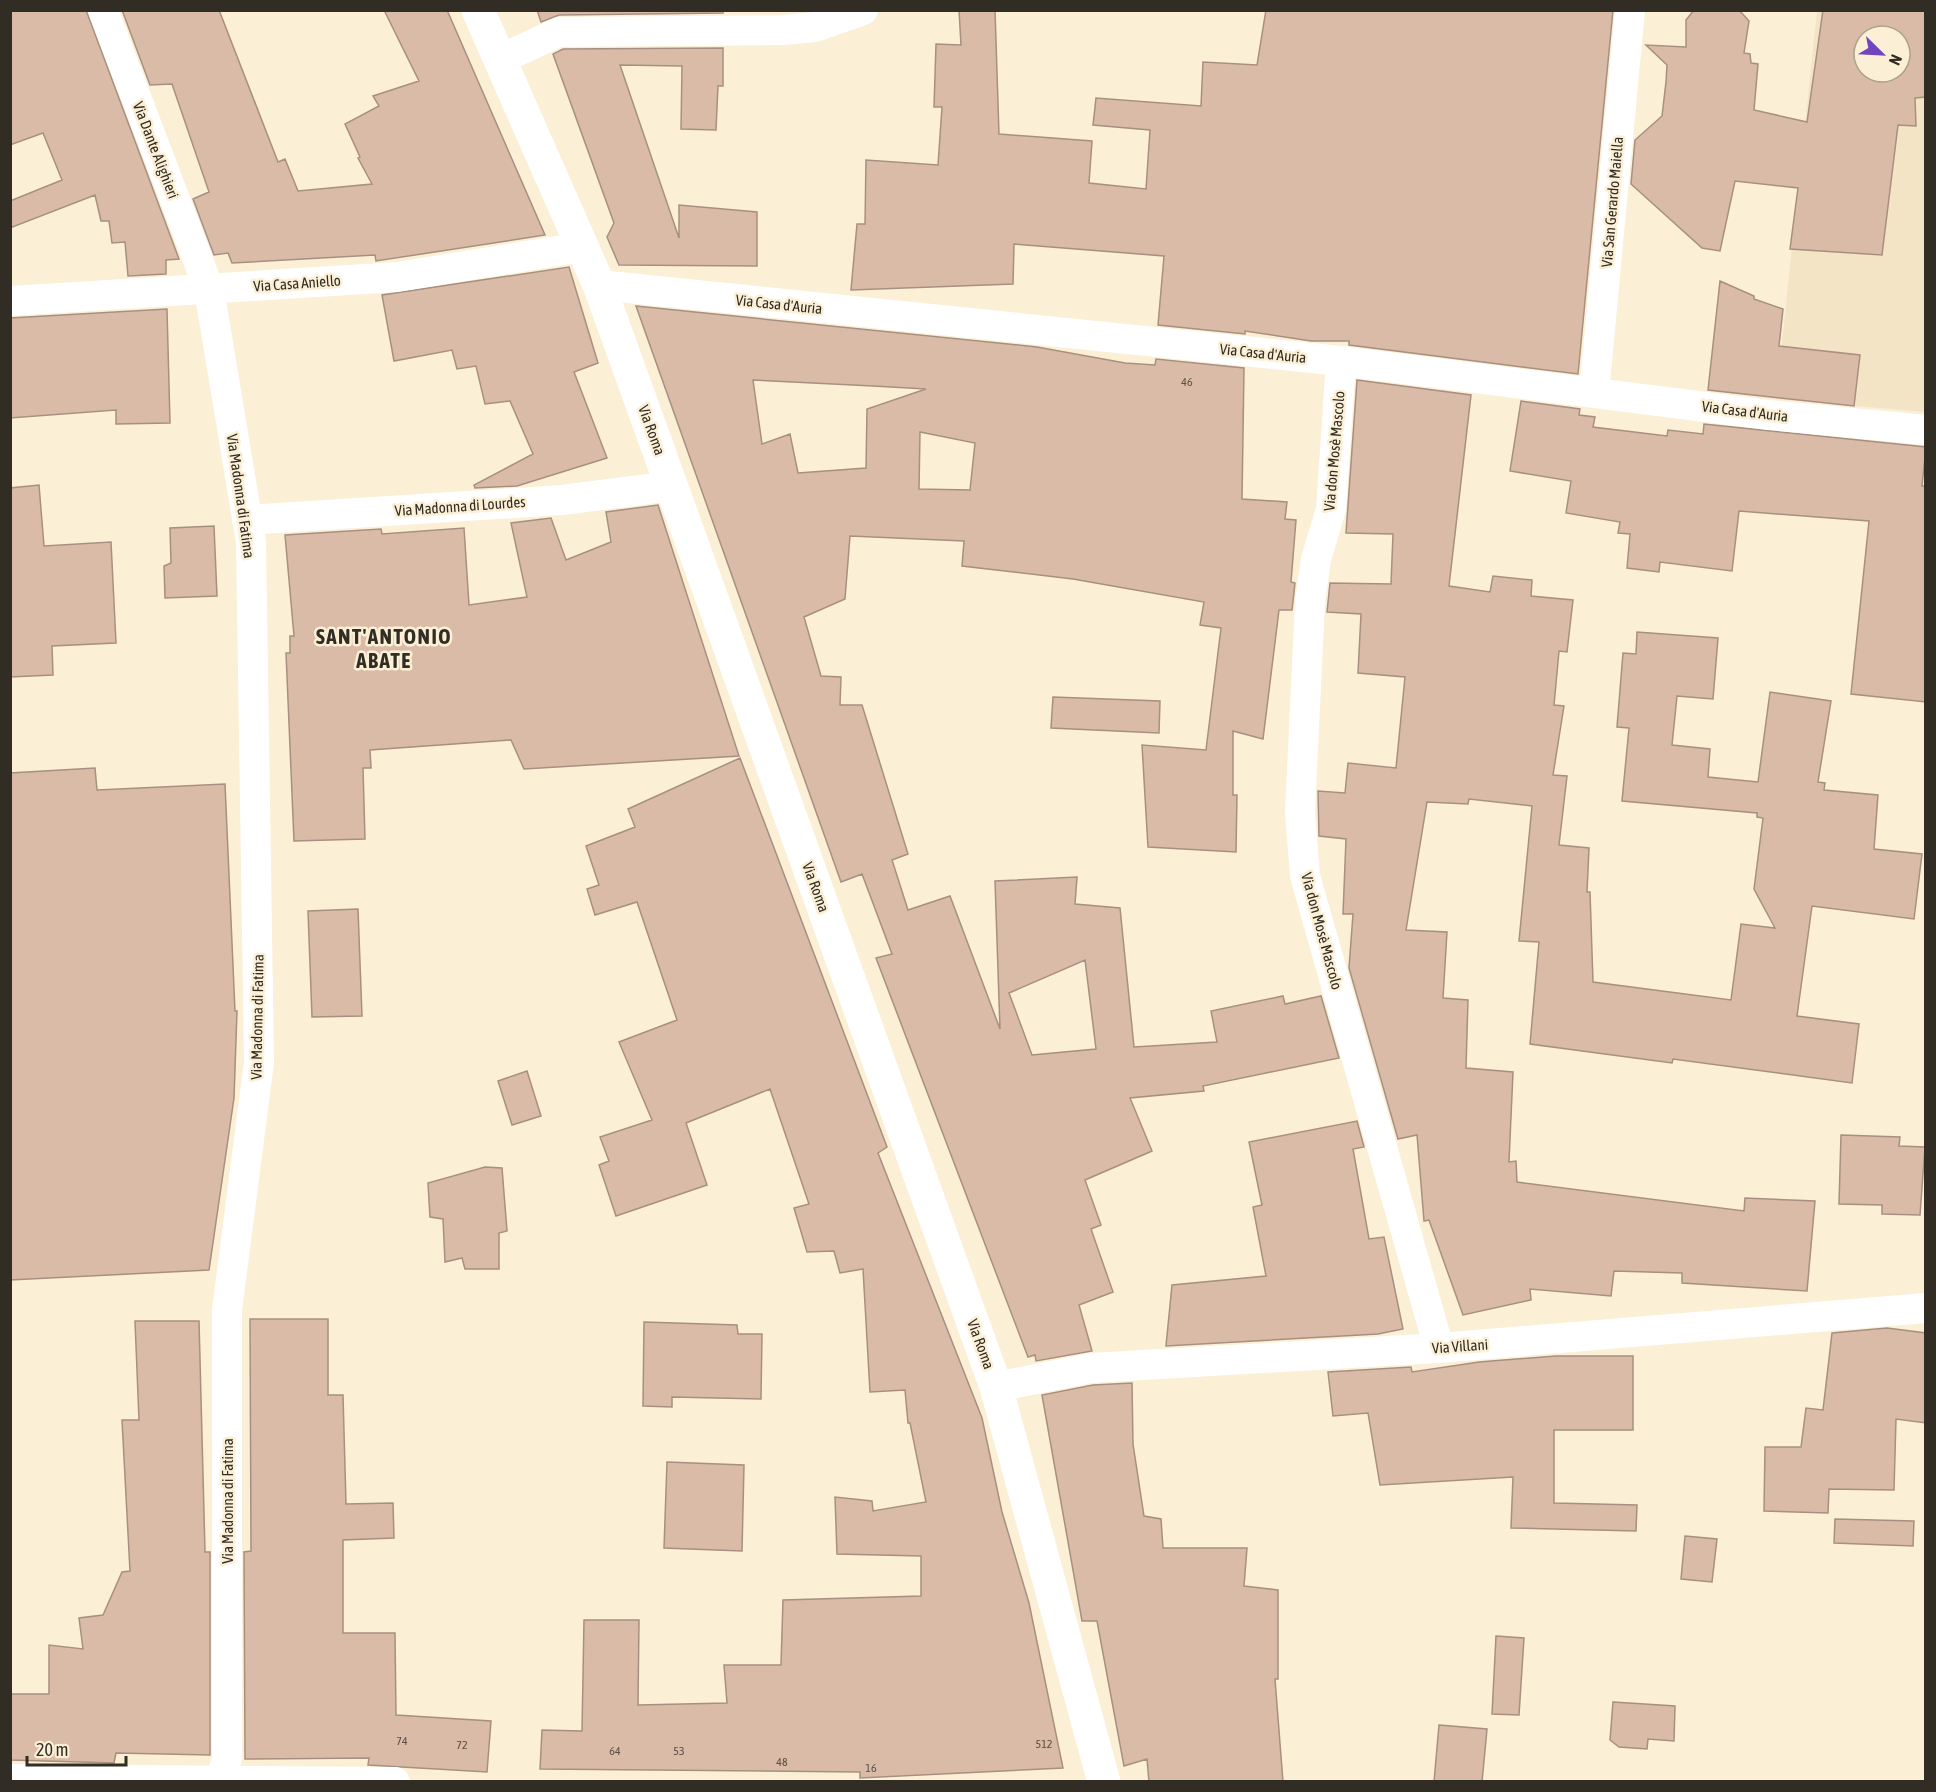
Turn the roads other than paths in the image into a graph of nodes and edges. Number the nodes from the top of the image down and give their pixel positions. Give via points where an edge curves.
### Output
1 (103, 10) edge
2 (478, 10) edge
3 (863, 10) edge
4 (1630, 10) edge
5 (499, 60) junction
6 (582, 247) junction
7 (599, 285) junction
8 (209, 289) junction
9 (10, 301) edge
10 (1341, 361) junction
11 (1594, 393) junction
12 (1926, 430) edge
13 (672, 486) junction
14 (247, 520) junction
15 (1926, 1308) edge
16 (1439, 1348) junction
17 (996, 1387) junction
18 (10, 1779) edge
19 (220, 1780) edge
20 (395, 1782) edge
21 (1104, 1782) edge

1 - 8 street, Via Dante Alighieri
2 - 5 main road, Via Roma
3 - 5 street via 815,27 783,30 559,32
4 - 11 street, Via San Gerardo Maiella
5 - 6 main road, Via Roma
6 - 7 main road, Via Roma
6 - 8 street, Via Casa Aniello via 397,277
7 - 10 street, Via Casa d'Auria
7 - 13 main road, Via Roma
8 - 9 street, Via Casa Aniello
8 - 14 street, Via Madonna di Fatima
10 - 11 street, Via Casa d'Auria
10 - 16 street, Via don Mosè Mascolo via 1331,509 1316,559 1311,602 1300,812 1305,876
11 - 12 street, Via Casa d'Auria
13 - 14 street, Via Madonna di Lourdes via 562,500
13 - 17 main road, Via Roma
14 - 19 street, Via Madonna di Fatima via 251,542 259,1062 227,1310 227,1759
15 - 16 street, Via Villani
16 - 17 street, Via Villani via 1091,1368
17 - 21 main road, Via Roma
18 - 19 street
19 - 20 street

